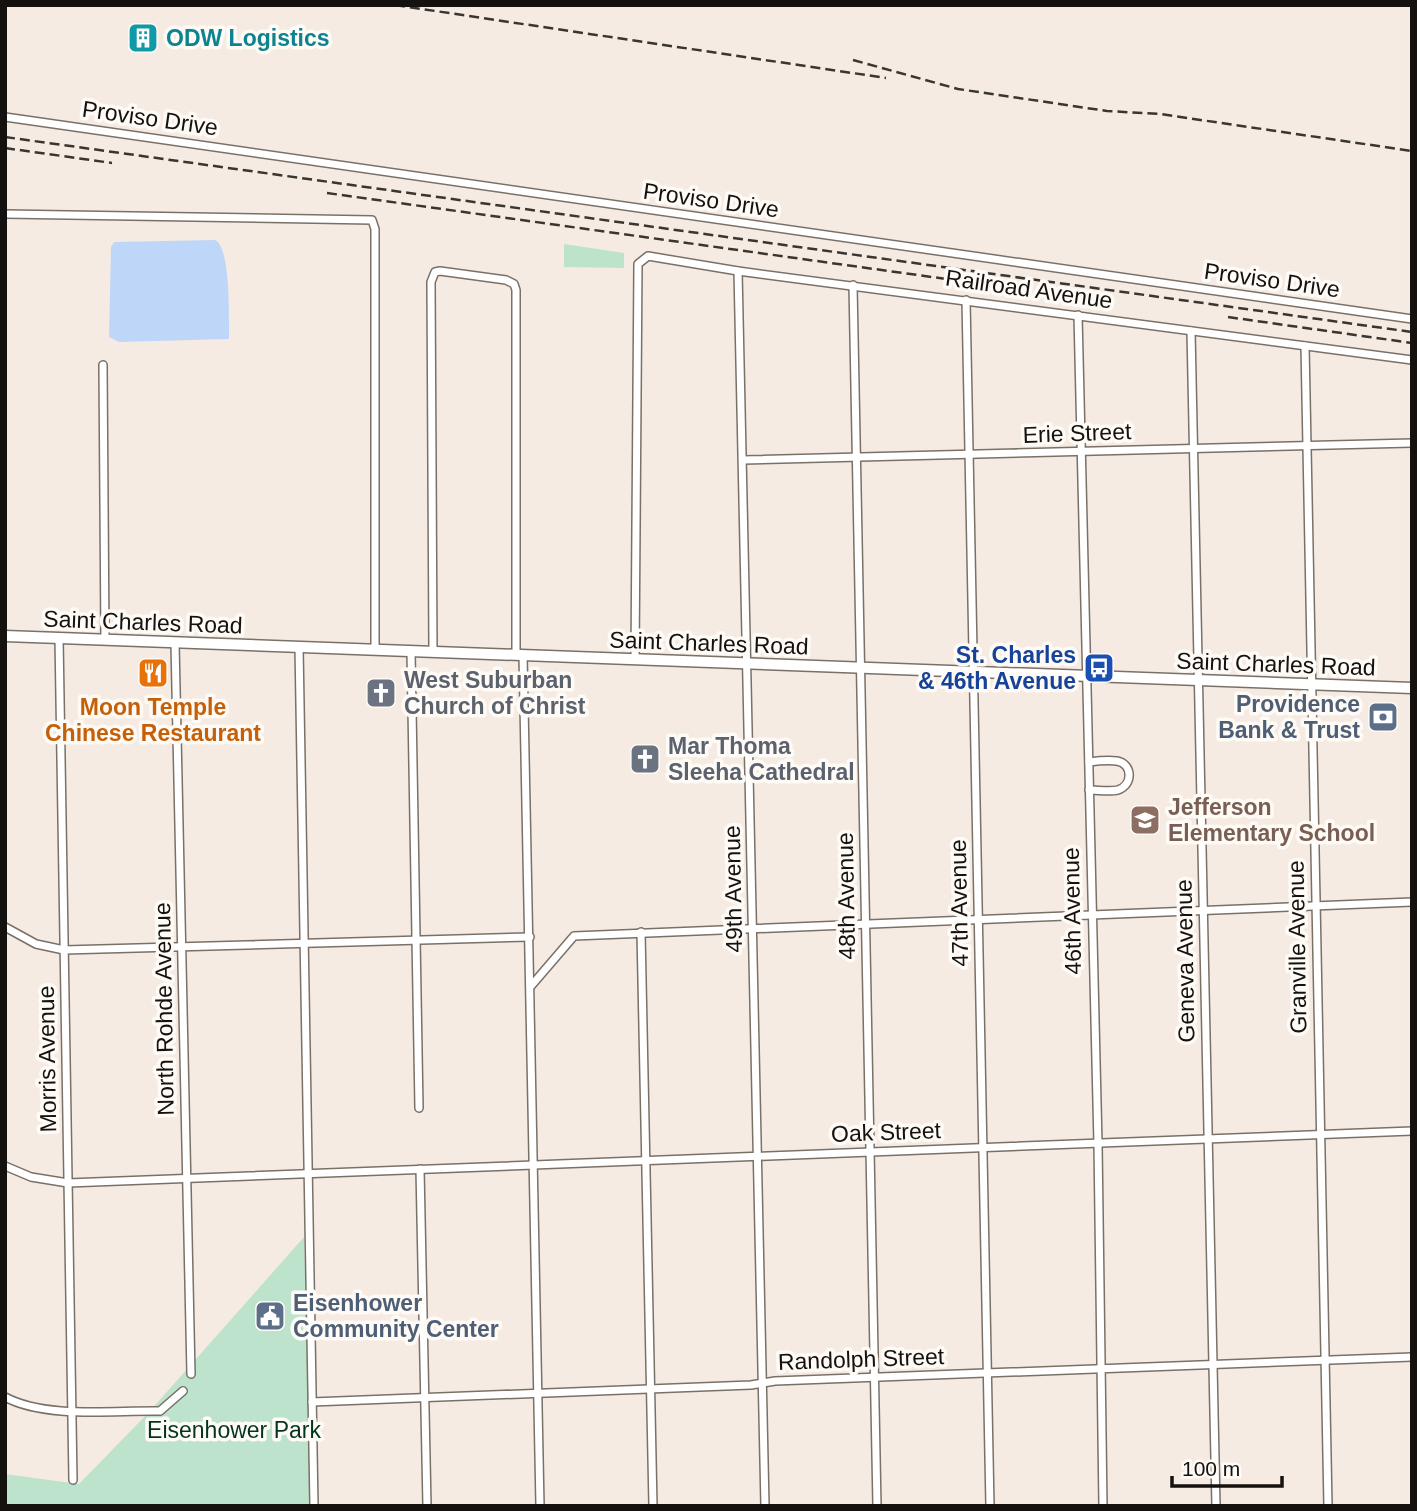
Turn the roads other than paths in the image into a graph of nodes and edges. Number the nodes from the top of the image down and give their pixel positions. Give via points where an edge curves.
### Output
1 (5, 117) edge
2 (5, 214) edge
3 (738, 271) junction
4 (853, 285) junction
5 (966, 300) junction
6 (1078, 315) junction
7 (1412, 319) edge
8 (1191, 331) junction
9 (1305, 346) junction
10 (1412, 360) edge
11 (103, 365) dead end
12 (1412, 443) edge
13 (1307, 446) junction
14 (1195, 449) junction
15 (1081, 453) junction
16 (969, 455) junction
17 (856, 458) junction
18 (743, 460) junction
19 (5, 636) edge
20 (59, 638) junction
21 (105, 640) junction
22 (175, 642) junction
23 (299, 647) junction
24 (375, 650) junction
25 (411, 651) junction
26 (433, 652) junction
27 (519, 655) junction
28 (635, 659) junction
29 (747, 664) junction
30 (862, 668) junction
31 (973, 672) junction
32 (1086, 676) junction
33 (1199, 680) junction
34 (1312, 684) junction
35 (1412, 688) edge
36 (1088, 762) junction
37 (1089, 790) junction
38 (1412, 902) edge
39 (1315, 906) junction
40 (1204, 911) junction
41 (1091, 915) junction
42 (978, 919) junction
43 (865, 923) junction
44 (5, 927) edge
45 (753, 928) junction
46 (641, 932) junction
47 (530, 937) junction
48 (416, 940) junction
49 (302, 945) junction
50 (182, 948) junction
51 (65, 950) junction
52 (531, 986) junction
53 (419, 1108) dead end
54 (1412, 1131) edge
55 (1320, 1134) junction
56 (1208, 1139) junction
57 (1098, 1144) junction
58 (985, 1148) junction
59 (870, 1152) junction
60 (759, 1156) junction
61 (646, 1160) junction
62 (534, 1165) junction
63 (5, 1167) edge
64 (420, 1169) junction
65 (306, 1173) junction
66 (187, 1178) junction
67 (68, 1182) junction
68 (1412, 1357) edge
69 (1325, 1360) junction
70 (1213, 1365) junction
71 (1100, 1370) junction
72 (987, 1373) junction
73 (191, 1374) dead end
74 (875, 1377) junction
75 (763, 1382) junction
76 (650, 1388) junction
77 (183, 1391) dead end
78 (537, 1393) junction
79 (5, 1396) edge
80 (425, 1397) junction
81 (312, 1402) junction
82 (72, 1410) junction
83 (74, 1480) dead end
84 (314, 1506) edge
85 (427, 1506) edge
86 (540, 1506) edge
87 (653, 1506) edge
88 (765, 1506) edge
89 (877, 1506) edge
90 (990, 1506) edge
91 (1103, 1506) edge
92 (1216, 1506) edge
93 (1328, 1506) edge

1 - 7 street, Proviso Drive
2 - 24 street via 372,220
3 - 4 street, Railroad Avenue
3 - 18 street, 49th Avenue
3 - 28 street, Railroad Avenue via 648,256 638,264
4 - 5 street, Railroad Avenue
4 - 17 street, 48th Avenue
5 - 6 street, Railroad Avenue
5 - 16 street, 47th Avenue
6 - 8 street, Railroad Avenue
6 - 15 street, 46th Avenue
8 - 9 street, Railroad Avenue
8 - 14 street, Geneva Avenue
9 - 10 street, Railroad Avenue
9 - 13 street, Granville Avenue
11 - 21 street
12 - 13 street, Erie Street
13 - 14 street, Erie Street
13 - 34 street, Granville Avenue
14 - 15 street, Erie Street
14 - 33 street, Geneva Avenue
15 - 16 street, Erie Street
15 - 32 street, 46th Avenue
16 - 17 street, Erie Street
16 - 31 street, 47th Avenue
17 - 18 street, Erie Street
17 - 30 street, 48th Avenue
18 - 29 street, 49th Avenue
19 - 20 main road, Saint Charles Road
20 - 21 main road, Saint Charles Road
20 - 51 street, Morris Avenue
21 - 22 main road, Saint Charles Road
22 - 23 main road, Saint Charles Road
22 - 50 street, North Rohde Avenue
23 - 24 main road, Saint Charles Road
23 - 49 street
24 - 25 main road, Saint Charles Road
25 - 26 main road, Saint Charles Road
25 - 48 street
26 - 27 main road, Saint Charles Road
26 - 27 street via 431,282 435,272 514,284
27 - 28 main road, Saint Charles Road
27 - 47 street
28 - 29 main road, Saint Charles Road
29 - 30 main road, Saint Charles Road
29 - 45 street, 49th Avenue
30 - 31 main road, Saint Charles Road
30 - 43 street, 48th Avenue
31 - 32 main road, Saint Charles Road
31 - 42 street, 47th Avenue
32 - 33 main road, Saint Charles Road
32 - 36 street, 46th Avenue
33 - 34 main road, Saint Charles Road
33 - 40 street, Geneva Avenue
34 - 35 main road, Saint Charles Road
34 - 39 street, Granville Avenue
36 - 37 street, 46th Avenue
36 - 37 street via 1119,761 1130,776 1116,790
37 - 41 street, 46th Avenue
38 - 39 street
39 - 40 street
39 - 55 street, Granville Avenue
40 - 41 street
40 - 56 street, Geneva Avenue
41 - 42 street
41 - 57 street, 46th Avenue
42 - 43 street
42 - 58 street, 47th Avenue
43 - 45 street
43 - 59 street, 48th Avenue
44 - 51 street via 36,944
45 - 46 street
45 - 60 street, 49th Avenue
46 - 52 street via 574,936
46 - 61 street
47 - 48 street
47 - 52 street
48 - 49 street
48 - 53 street
49 - 50 street
49 - 65 street
50 - 51 street
50 - 66 street, North Rohde Avenue
51 - 67 street, Morris Avenue
52 - 62 street
54 - 55 street, Oak Street
55 - 56 street, Oak Street
55 - 69 street, Granville Avenue
56 - 57 street, Oak Street
56 - 70 street, Geneva Avenue
57 - 58 street, Oak Street
57 - 71 street, 46th Avenue
58 - 59 street, Oak Street
58 - 72 street, 47th Avenue
59 - 60 street, Oak Street
59 - 74 street, 48th Avenue
60 - 61 street, Oak Street
60 - 75 street, 49th Avenue
61 - 62 street, Oak Street
61 - 76 street
62 - 64 street, Oak Street
62 - 78 street
63 - 67 street, Oak Street via 31,1177
64 - 65 street, Oak Street
64 - 80 street
65 - 66 street, Oak Street
65 - 81 street
66 - 67 street, Oak Street
66 - 73 street, North Rohde Avenue
67 - 82 street, Morris Avenue
68 - 69 street, Randolph Street
69 - 70 street, Randolph Street
69 - 93 street, Granville Avenue
70 - 71 street, Randolph Street
70 - 92 street, Geneva Avenue
71 - 72 street, Randolph Street
71 - 91 street, 46th Avenue
72 - 74 street, Randolph Street
72 - 90 street, 47th Avenue
74 - 75 street, Randolph Street
74 - 89 street, 48th Avenue
75 - 76 street, Randolph Street
75 - 88 street, 49th Avenue
76 - 78 street, Randolph Street
76 - 87 street
77 - 82 street via 160,1411
78 - 80 street, Randolph Street
78 - 86 street
79 - 82 street via 35,1408
80 - 81 street, Randolph Street
80 - 85 street
81 - 84 street
82 - 83 street, Morris Avenue

